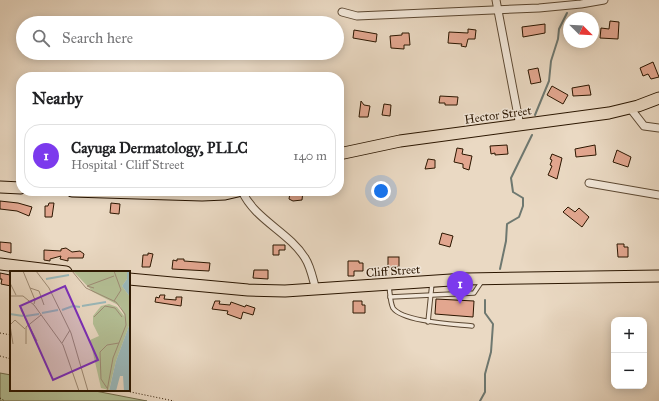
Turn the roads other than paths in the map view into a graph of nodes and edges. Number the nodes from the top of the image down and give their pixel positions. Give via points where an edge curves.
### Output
1 (496, 0) edge
2 (604, 0) edge
3 (499, 10) junction
4 (342, 12) dead end
5 (659, 98) edge
6 (630, 108) junction
7 (520, 126) junction
8 (659, 128) edge
9 (344, 153) edge
10 (589, 183) dead end
11 (0, 187) edge
12 (16, 188) edge
13 (659, 195) edge
14 (244, 196) edge
15 (0, 264) edge
16 (58, 271) edge
17 (659, 276) edge
18 (484, 278) junction
19 (130, 279) edge
20 (432, 282) junction
21 (389, 285) junction
22 (316, 290) junction
23 (431, 294) junction
24 (390, 297) junction
25 (428, 322) junction
26 (472, 326) dead end

1 - 3 street
2 - 3 street
3 - 4 street via 357,16
3 - 7 street
5 - 6 main road, Hector Street
6 - 7 main road, Hector Street
6 - 8 street via 644,126
7 - 9 main road, Hector Street via 400,141
10 - 13 street
11 - 12 main road
14 - 22 street via 256,211 299,250 305,258
15 - 16 main road
17 - 18 main road, Cliff Street
18 - 20 main road, Cliff Street
18 - 23 lane via 474,293
19 - 22 main road, Cliff Street via 262,291
20 - 21 main road, Cliff Street
20 - 23 lane
21 - 22 main road, Cliff Street
21 - 24 lane
23 - 24 lane
23 - 25 lane
24 - 25 lane via 393,307 400,313
25 - 26 lane

